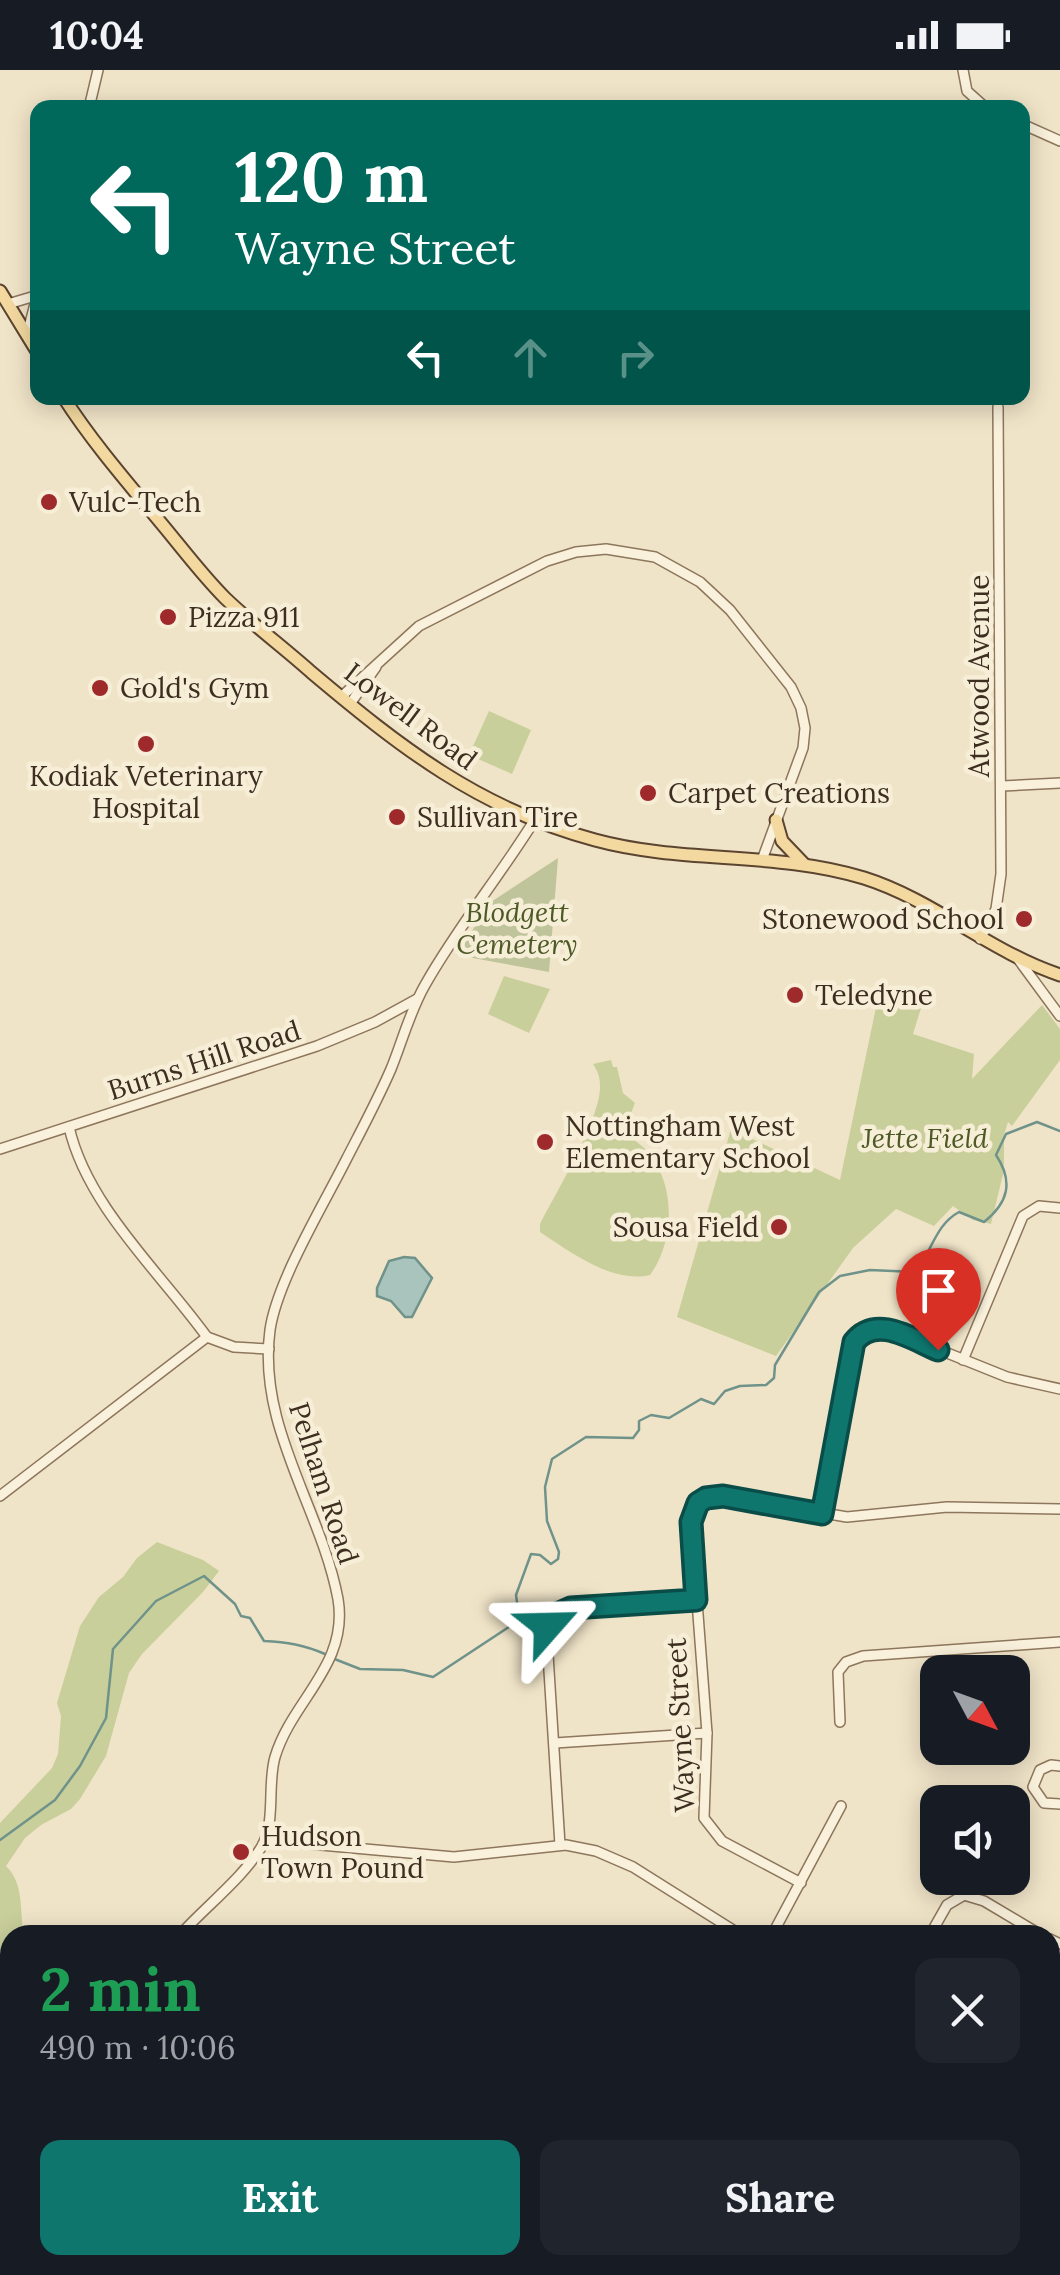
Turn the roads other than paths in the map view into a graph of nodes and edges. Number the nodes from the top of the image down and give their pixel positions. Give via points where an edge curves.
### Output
1 (98, 70) edge
2 (963, 70) edge
3 (91, 100) edge
4 (977, 100) edge
5 (1030, 128) edge
6 (1060, 141) edge
7 (0, 291) edge
8 (30, 296) edge
9 (8, 304) junction
10 (30, 322) edge
11 (27, 336) junction
12 (30, 341) edge
13 (69, 405) edge
14 (998, 408) dead end
15 (345, 701) junction
16 (1060, 783) edge
17 (1002, 786) junction
18 (776, 820) junction
19 (534, 821) junction
20 (762, 860) junction
21 (804, 864) junction
22 (980, 939) junction
23 (1018, 959) junction
24 (1060, 975) edge
25 (417, 999) junction
26 (1060, 1016) edge
27 (69, 1127) junction
28 (0, 1149) edge
29 (1060, 1208) edge
30 (207, 1337) junction
31 (269, 1349) junction
32 (963, 1360) junction
33 (1060, 1390) edge
34 (0, 1496) edge
35 (1060, 1508) edge
36 (822, 1514) junction
37 (696, 1600) junction
38 (1060, 1642) edge
39 (840, 1722) dead end
40 (707, 1733) junction
41 (555, 1744) junction
42 (1060, 1766) edge
43 (1060, 1804) edge
44 (841, 1806) dead end
45 (265, 1840) junction
46 (560, 1845) junction
47 (801, 1884) junction
48 (190, 1925) edge
49 (725, 1925) edge
50 (778, 1925) edge
51 (936, 1925) edge
52 (1024, 1925) edge

1 - 3 street
2 - 4 street via 967,91
5 - 6 street
7 - 9 main road
8 - 9 street
9 - 11 main road
10 - 11 street
11 - 12 main road
13 - 15 main road, Lowell Road via 216,588
14 - 17 street, Atwood Avenue
15 - 18 street via 360,678 428,620 556,558 606,549 654,557 683,570 730,610 797,698 803,748
15 - 19 main road, Lowell Road via 447,778
16 - 17 street
17 - 22 street, Atwood Avenue via 999,896
18 - 20 street
18 - 21 main road via 782,840
19 - 20 main road, Lowell Road via 628,848
19 - 25 street, Pelham Road
20 - 21 main road, Lowell Road
21 - 22 main road, Lowell Road via 894,890
22 - 23 main road, Lowell Road
23 - 24 main road, Lowell Road
23 - 26 street
25 - 27 street, Burns Hill Road via 333,1040
25 - 31 street, Pelham Road via 389,1074 276,1306
27 - 28 street, Burns Hill Road
27 - 30 street via 102,1200
29 - 32 street via 1040,1206 1023,1216
30 - 31 street
30 - 34 street
31 - 45 street, Pelham Road via 274,1408 332,1573 339,1633 276,1755
32 - 33 street
32 - 36 street via 890,1330 860,1334
35 - 36 street
36 - 37 street, Wayne Street via 714,1496 698,1503 691,1522
37 - 40 street, Wayne Street
37 - 41 street via 571,1608 553,1616 546,1639
38 - 39 street via 846,1662 838,1672
40 - 41 street
40 - 47 street, Wayne Street via 708,1827
41 - 46 street
42 - 43 street via 1040,1770 1032,1787 1044,1803
44 - 47 street
45 - 46 street via 454,1857
45 - 48 street
46 - 49 street via 633,1867
47 - 50 street
51 - 52 street via 947,1905 964,1894

